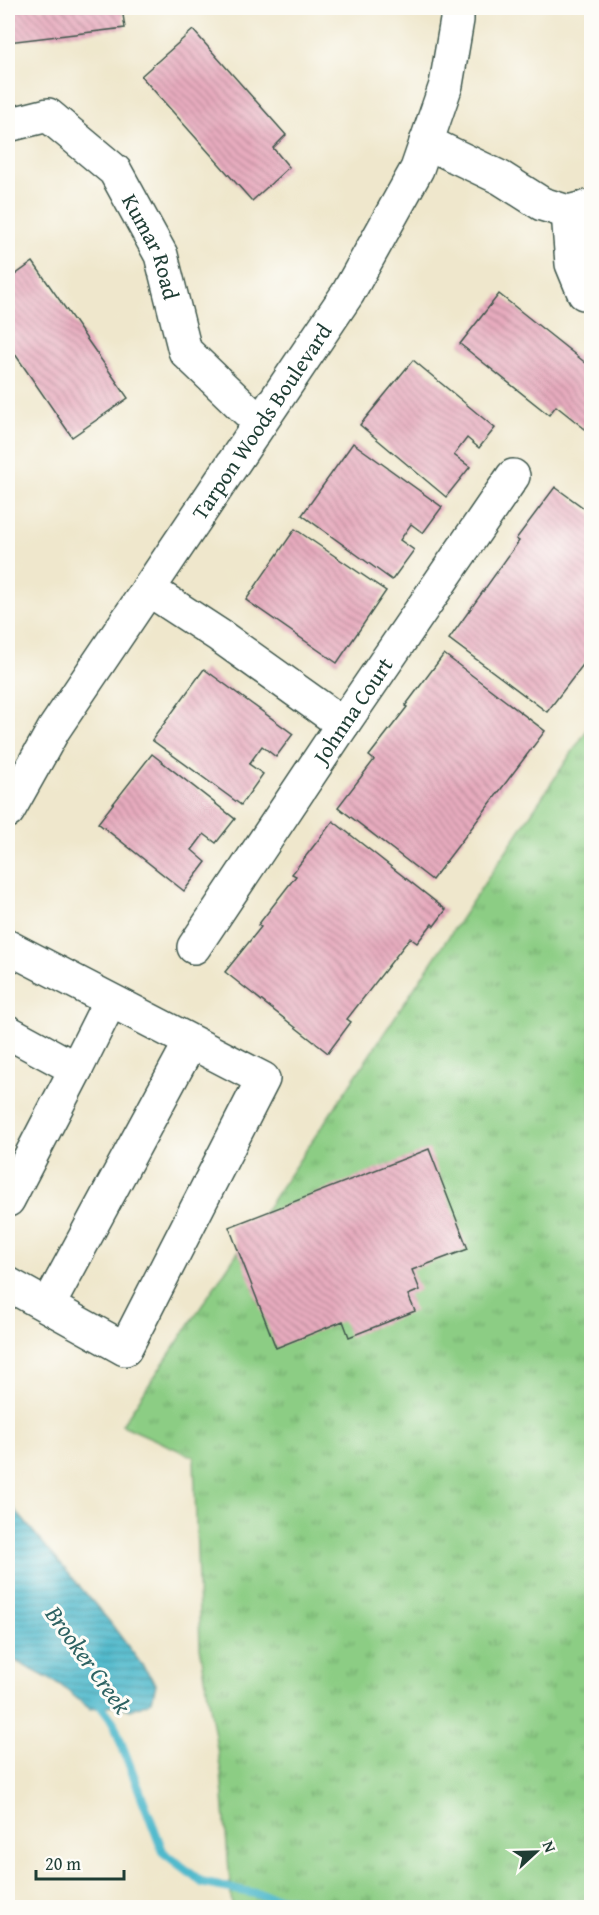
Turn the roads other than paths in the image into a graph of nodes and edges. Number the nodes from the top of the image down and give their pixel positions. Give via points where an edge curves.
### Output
1 (457, 8) edge
2 (8, 125) edge
3 (426, 141) junction
4 (580, 209) edge
5 (584, 293) dead end
6 (260, 423) junction
7 (513, 476) dead end
8 (148, 589) junction
9 (343, 724) junction
10 (8, 811) edge
11 (8, 947) edge
12 (194, 947) dead end
13 (110, 1001) junction
14 (8, 1032) edge
15 (190, 1043) junction
16 (76, 1069) junction
17 (8, 1200) edge
18 (8, 1284) edge
19 (48, 1306) junction

1 - 3 street, Tarpon Woods Boulevard via 446,86
2 - 6 street, Kumar Road via 48,115 115,171 161,255 185,351
3 - 4 street via 501,178 542,204
3 - 6 street, Tarpon Woods Boulevard via 417,169 348,293
4 - 5 street via 572,264
6 - 8 street, Tarpon Woods Boulevard
7 - 9 street, Johnna Court
8 - 9 street
8 - 10 street, Tarpon Woods Boulevard via 54,729
9 - 12 street, Johnna Court
11 - 13 street
13 - 15 street
13 - 16 street
14 - 16 street
15 - 19 street
15 - 19 street via 263,1079 125,1350
16 - 17 street
18 - 19 street

